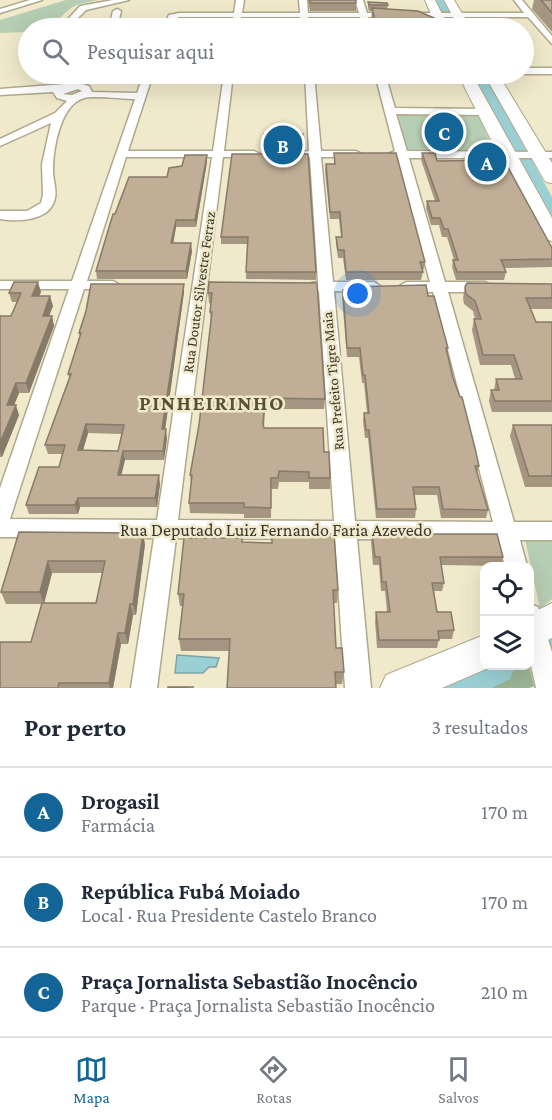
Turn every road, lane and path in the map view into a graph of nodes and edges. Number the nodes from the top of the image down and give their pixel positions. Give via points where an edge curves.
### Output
1 (11, 0) edge
2 (38, 0) edge
3 (125, 0) edge
4 (240, 0) edge
5 (303, 0) edge
6 (359, 0) edge
7 (430, 0) edge
8 (449, 0) edge
9 (518, 0) edge
10 (0, 3) edge
11 (0, 10) edge
12 (117, 11) dead end
13 (237, 14) junction
14 (304, 15) junction
15 (363, 15) junction
16 (439, 15) junction
17 (456, 15) junction
18 (531, 15) junction
19 (74, 18) edge
20 (115, 18) edge
21 (172, 18) edge
22 (236, 18) edge
23 (304, 18) edge
24 (364, 18) edge
25 (440, 18) edge
26 (458, 18) edge
27 (533, 18) edge
28 (534, 19) edge
29 (552, 41) edge
30 (534, 71) edge
31 (552, 71) edge
32 (228, 84) edge
33 (310, 84) edge
34 (383, 84) edge
35 (470, 84) edge
36 (497, 84) edge
37 (144, 86) edge
38 (82, 87) edge
39 (0, 92) edge
40 (63, 94) junction
41 (391, 111) junction
42 (485, 112) junction
43 (59, 115) junction
44 (0, 143) edge
45 (123, 154) junction
46 (218, 154) junction
47 (261, 154) edge
48 (293, 154) edge
49 (315, 154) junction
50 (404, 154) junction
51 (508, 154) junction
52 (541, 154) edge
53 (552, 178) edge
54 (0, 215) edge
55 (552, 235) edge
56 (0, 285) edge
57 (78, 285) junction
58 (133, 285) edge
59 (303, 286) edge
60 (326, 286) junction
61 (440, 287) junction
62 (496, 287) edge
63 (0, 518) edge
64 (0, 528) edge
65 (166, 529) junction
66 (345, 530) junction
67 (507, 531) junction
68 (552, 531) edge
69 (515, 562) edge
70 (536, 628) edge
71 (480, 653) edge
72 (547, 681) edge
73 (144, 688) edge
74 (358, 688) edge
75 (399, 688) edge

1 - 10 street
2 - 11 street
3 - 19 street via 83,8
4 - 13 street
5 - 14 street
6 - 15 street
7 - 16 main road
8 - 17 main road
9 - 18 street
12 - 20 street
13 - 14 street
13 - 21 street
13 - 22 street
14 - 15 street
14 - 23 street
15 - 16 street
15 - 24 street
16 - 17 street
16 - 25 main road
17 - 18 street
17 - 26 main road
18 - 27 street
28 - 29 street
30 - 31 street
32 - 46 street, Rua Doutor Silvestre Ferraz
33 - 49 street, Rua Prefeito Tigre Maia
34 - 41 street
35 - 42 main road
36 - 52 main road
37 - 38 street
37 - 45 street
38 - 40 street
38 - 40 street
39 - 40 street
40 - 43 street
41 - 42 street
41 - 50 street
42 - 51 main road
43 - 44 street
43 - 54 street via 47,168 49,199 45,206 23,216
45 - 46 street
45 - 57 street
46 - 47 street
46 - 65 street, Rua Doutor Silvestre Ferraz
48 - 49 street
49 - 50 street
49 - 60 street, Rua Prefeito Tigre Maia
50 - 51 street
50 - 61 street
51 - 52 street
51 - 55 main road
52 - 53 main road
56 - 57 street
57 - 58 street
57 - 63 street
59 - 60 street
60 - 61 street
60 - 66 street, Rua Prefeito Tigre Maia
61 - 62 street
61 - 67 street
64 - 65 street, Rua Deputado Luiz Fernando Faria Azevedo
65 - 66 street, Rua Deputado Luiz Fernando Faria Azevedo
65 - 73 street, Rua Doutor Silvestre Ferraz
66 - 67 street, Rua Deputado Luiz Fernando Faria Azevedo
66 - 74 street, Rua Prefeito Tigre Maia
67 - 68 street, Rua Deputado Luiz Fernando Faria Azevedo
67 - 69 street
70 - 72 street
71 - 75 main road

